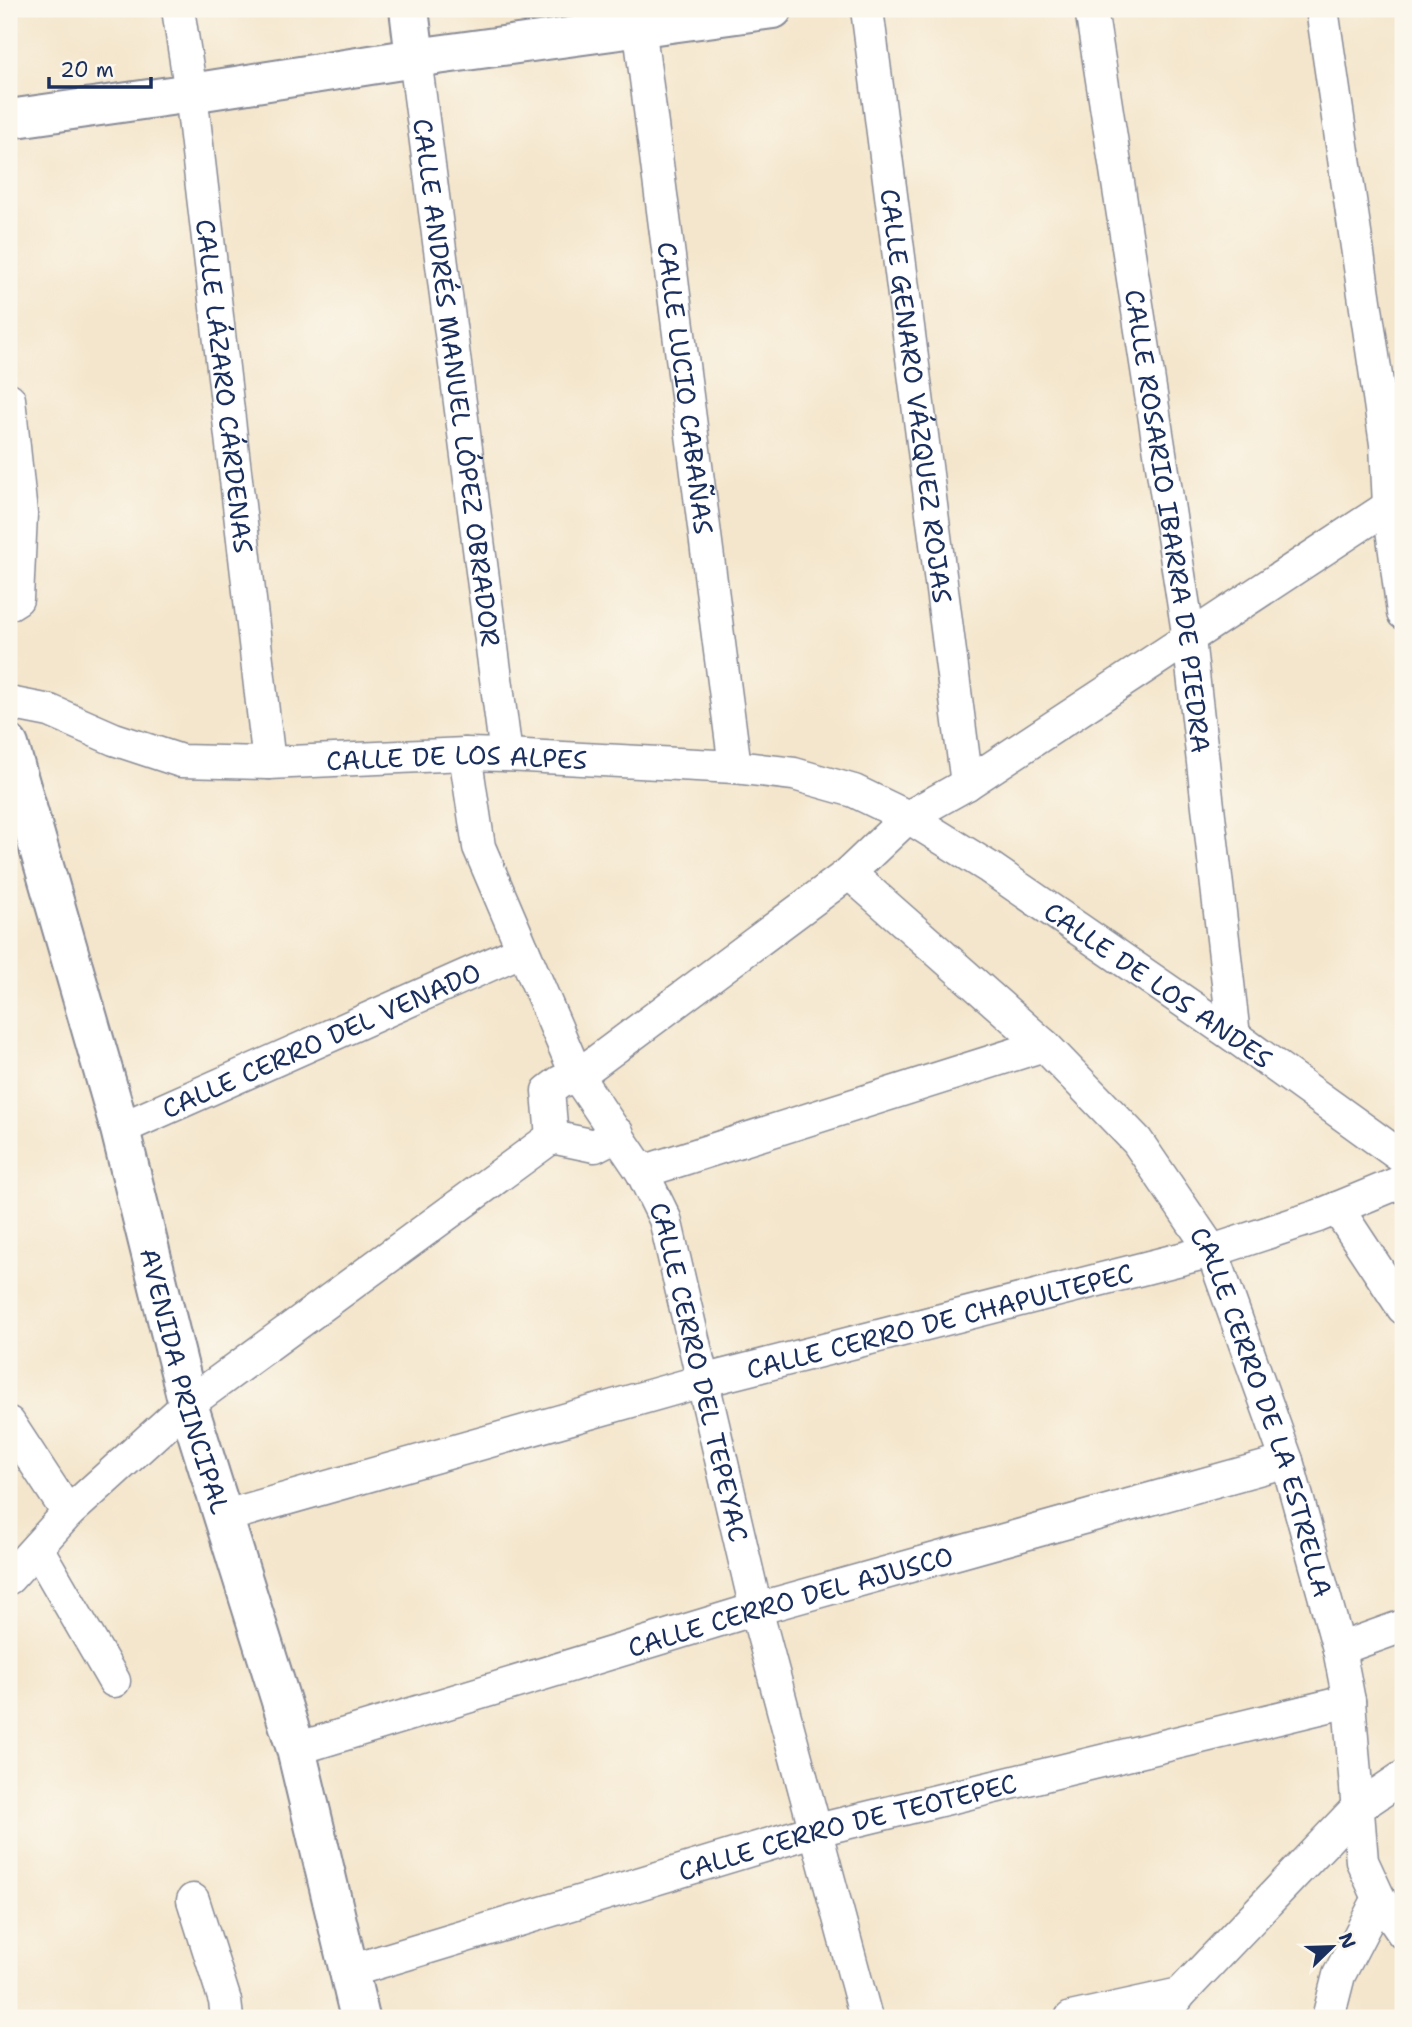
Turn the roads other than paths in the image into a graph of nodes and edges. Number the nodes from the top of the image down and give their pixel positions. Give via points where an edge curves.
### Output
1 (178, 9) edge
2 (409, 9) edge
3 (773, 9) edge
4 (867, 9) edge
5 (1091, 9) edge
6 (1322, 9) edge
7 (638, 18) edge
8 (415, 58) junction
9 (191, 93) junction
10 (9, 119) edge
11 (9, 398) edge
12 (1394, 438) edge
13 (1396, 501) edge
14 (9, 604) edge
15 (1403, 613) edge
16 (1189, 639) junction
17 (9, 703) edge
18 (9, 745) edge
19 (465, 754) junction
20 (506, 755) junction
21 (269, 764) junction
22 (735, 767) junction
23 (967, 784) junction
24 (908, 817) junction
25 (849, 873) junction
26 (523, 950) junction
27 (1234, 1036) junction
28 (1044, 1045) junction
29 (577, 1076) junction
30 (120, 1129) junction
31 (618, 1134) junction
32 (552, 1137) junction
33 (1403, 1158) edge
34 (642, 1172) junction
35 (1403, 1181) edge
36 (1337, 1208) junction
37 (1212, 1251) junction
38 (1403, 1308) edge
39 (702, 1381) junction
40 (188, 1404) junction
41 (9, 1423) edge
42 (1287, 1461) junction
43 (68, 1513) junction
44 (222, 1517) junction
45 (37, 1548) junction
46 (9, 1578) edge
47 (756, 1609) junction
48 (1403, 1626) edge
49 (1339, 1649) junction
50 (114, 1681) dead end
51 (1349, 1701) junction
52 (296, 1749) junction
53 (1403, 1777) edge
54 (1357, 1808) junction
55 (817, 1830) junction
56 (1378, 1898) junction
57 (193, 1900) dead end
58 (1403, 1933) edge
59 (350, 1971) junction
60 (1172, 2006) edge
61 (227, 2018) edge
62 (360, 2018) edge
63 (866, 2018) edge
64 (1071, 2018) edge
65 (1328, 2018) edge

1 - 9 street, CALLE LÁZARO CÁRDENAS
2 - 8 street, CALLE ANDRÉS MANUEL LÓPEZ OBRADOR
3 - 7 street
4 - 23 street, CALLE GENARO VÁZQUEZ ROJAS
5 - 16 street, CALLE ROSARIO IBARRA DE PIEDRA
6 - 12 street
7 - 8 street
7 - 22 street, CALLE LUCIO CABAÑAS
8 - 9 street
8 - 20 street, CALLE ANDRÉS MANUEL LÓPEZ OBRADOR
9 - 10 street
9 - 21 street, CALLE LÁZARO CÁRDENAS
11 - 14 street via 21,514 17,599
12 - 13 street
13 - 15 street
13 - 16 street
16 - 23 street
16 - 27 street, CALLE ROSARIO IBARRA DE PIEDRA
17 - 21 street, CALLE DE LOS ALPES via 50,711 181,761
18 - 30 street, AVENIDA PRINCIPAL
19 - 20 street, CALLE DE LOS ALPES
19 - 21 street, CALLE DE LOS ALPES
19 - 26 street, CALLE CERRO DEL TEPEYAC via 479,847
20 - 22 street, CALLE DE LOS ALPES
22 - 24 street, CALLE DE LOS ALPES via 794,774 830,784
23 - 24 street
24 - 25 street
24 - 27 street, CALLE DE LOS ANDES
25 - 28 street, CALLE CERRO DE LA ESTRELLA
25 - 29 street
26 - 29 street, CALLE CERRO DEL TEPEYAC
26 - 30 street, CALLE CERRO DEL VENADO
27 - 33 street, CALLE DE LOS ANDES
28 - 34 street
28 - 37 street, CALLE CERRO DE LA ESTRELLA via 1137,1142
29 - 31 street, CALLE CERRO DEL TEPEYAC
29 - 32 street via 548,1091
30 - 40 street, AVENIDA PRINCIPAL
31 - 32 street via 595,1146
31 - 34 street, CALLE CERRO DEL TEPEYAC
32 - 40 street
34 - 39 street, CALLE CERRO DEL TEPEYAC via 664,1219
35 - 36 street, CALLE CERRO DE CHAPULTEPEC
36 - 37 street, CALLE CERRO DE CHAPULTEPEC
36 - 38 street
37 - 39 street, CALLE CERRO DE CHAPULTEPEC
37 - 42 street, CALLE CERRO DE LA ESTRELLA
39 - 44 street, CALLE CERRO DE CHAPULTEPEC
39 - 47 street, CALLE CERRO DEL TEPEYAC
40 - 43 street
40 - 44 street, AVENIDA PRINCIPAL
41 - 43 street
42 - 47 street, CALLE CERRO DEL AJUSCO
42 - 49 street, CALLE CERRO DE LA ESTRELLA
43 - 45 street
44 - 52 street, AVENIDA PRINCIPAL
45 - 46 street
45 - 50 street
47 - 52 street, CALLE CERRO DEL AJUSCO
47 - 55 street, CALLE CERRO DEL TEPEYAC
48 - 49 street
49 - 51 street, CALLE CERRO DE LA ESTRELLA
51 - 54 street, CALLE CERRO DE LA ESTRELLA
51 - 55 street, CALLE CERRO DE TEOTEPEC
52 - 59 street, AVENIDA PRINCIPAL
53 - 54 street
54 - 56 street, CALLE CERRO DE LA ESTRELLA via 1362,1861
54 - 60 street
55 - 59 street, CALLE CERRO DE TEOTEPEC
55 - 63 street, CALLE CERRO DEL TEPEYAC
56 - 58 street, CALLE CERRO DE LA ESTRELLA
56 - 65 street via 1339,1975
57 - 61 street
59 - 62 street, AVENIDA PRINCIPAL
60 - 64 street

